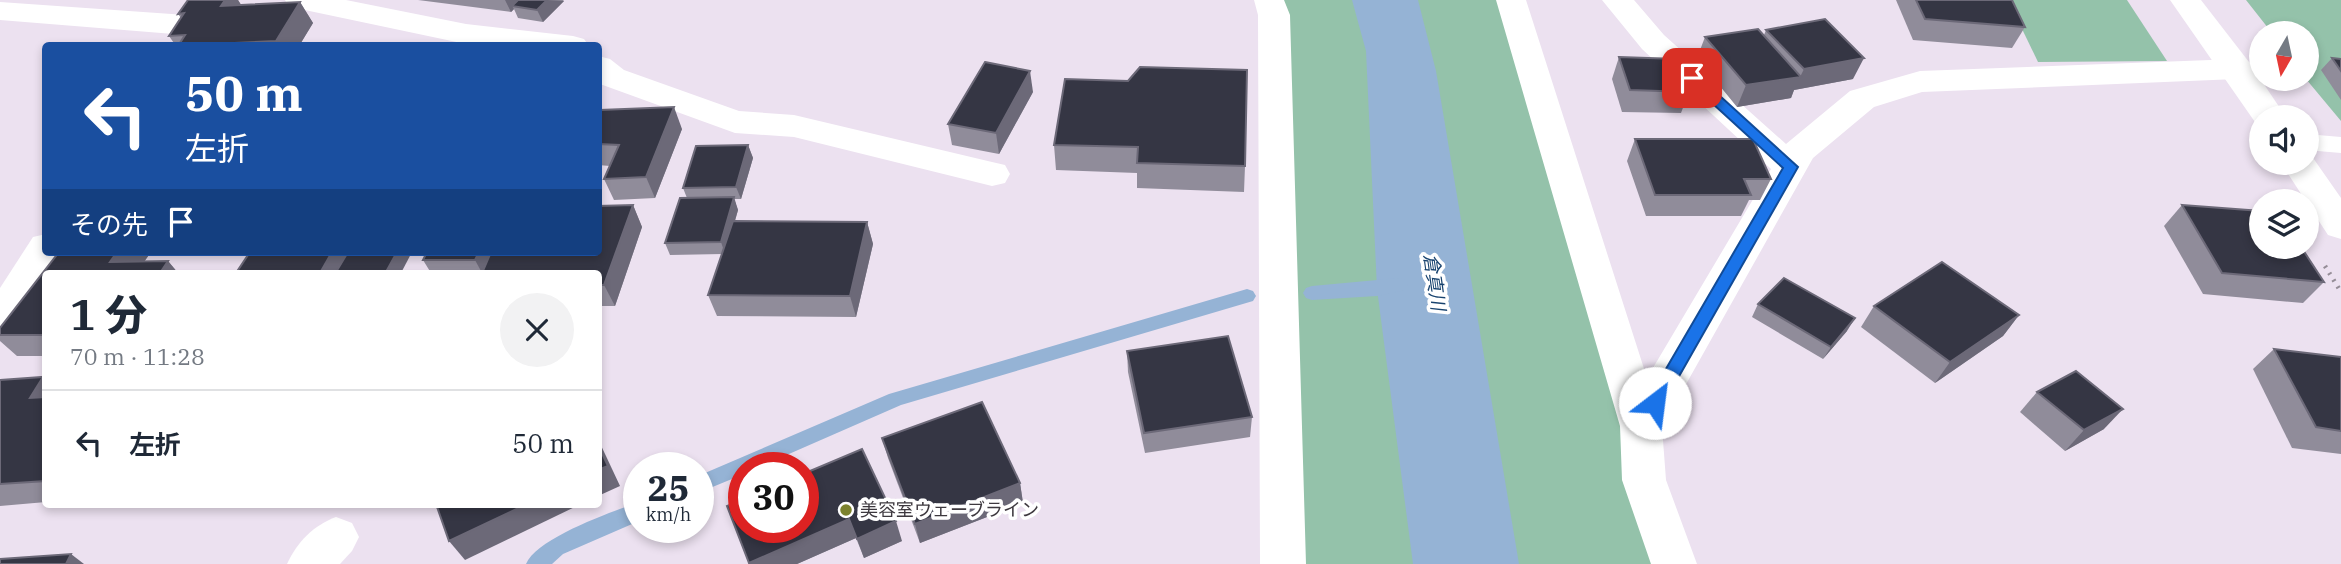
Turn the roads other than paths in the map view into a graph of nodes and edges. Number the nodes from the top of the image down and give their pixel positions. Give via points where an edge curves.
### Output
1 (300, 0) edge
2 (1269, 0) edge
3 (1511, 0) edge
4 (1617, 0) edge
5 (2185, 0) edge
6 (0, 11) edge
7 (187, 23) edge
8 (537, 42) edge
9 (602, 69) edge
10 (2237, 69) junction
11 (2261, 105) edge
12 (2319, 143) edge
13 (2341, 145) edge
14 (1790, 167) junction
15 (992, 174) dead end
16 (2307, 175) edge
17 (2341, 226) edge
18 (42, 253) edge
19 (0, 320) edge
20 (1641, 426) junction
21 (1283, 564) edge
22 (1674, 564) edge

1 - 8 street via 466,34
2 - 21 street via 1274,15
3 - 20 street
4 - 14 street via 1653,42
5 - 10 street
6 - 7 street
9 - 15 street via 612,78 735,122 794,126
10 - 11 street
10 - 14 street via 1920,82 1862,99 1800,150
12 - 13 lane
14 - 20 street
16 - 17 street
18 - 19 street
20 - 22 street via 1644,480

